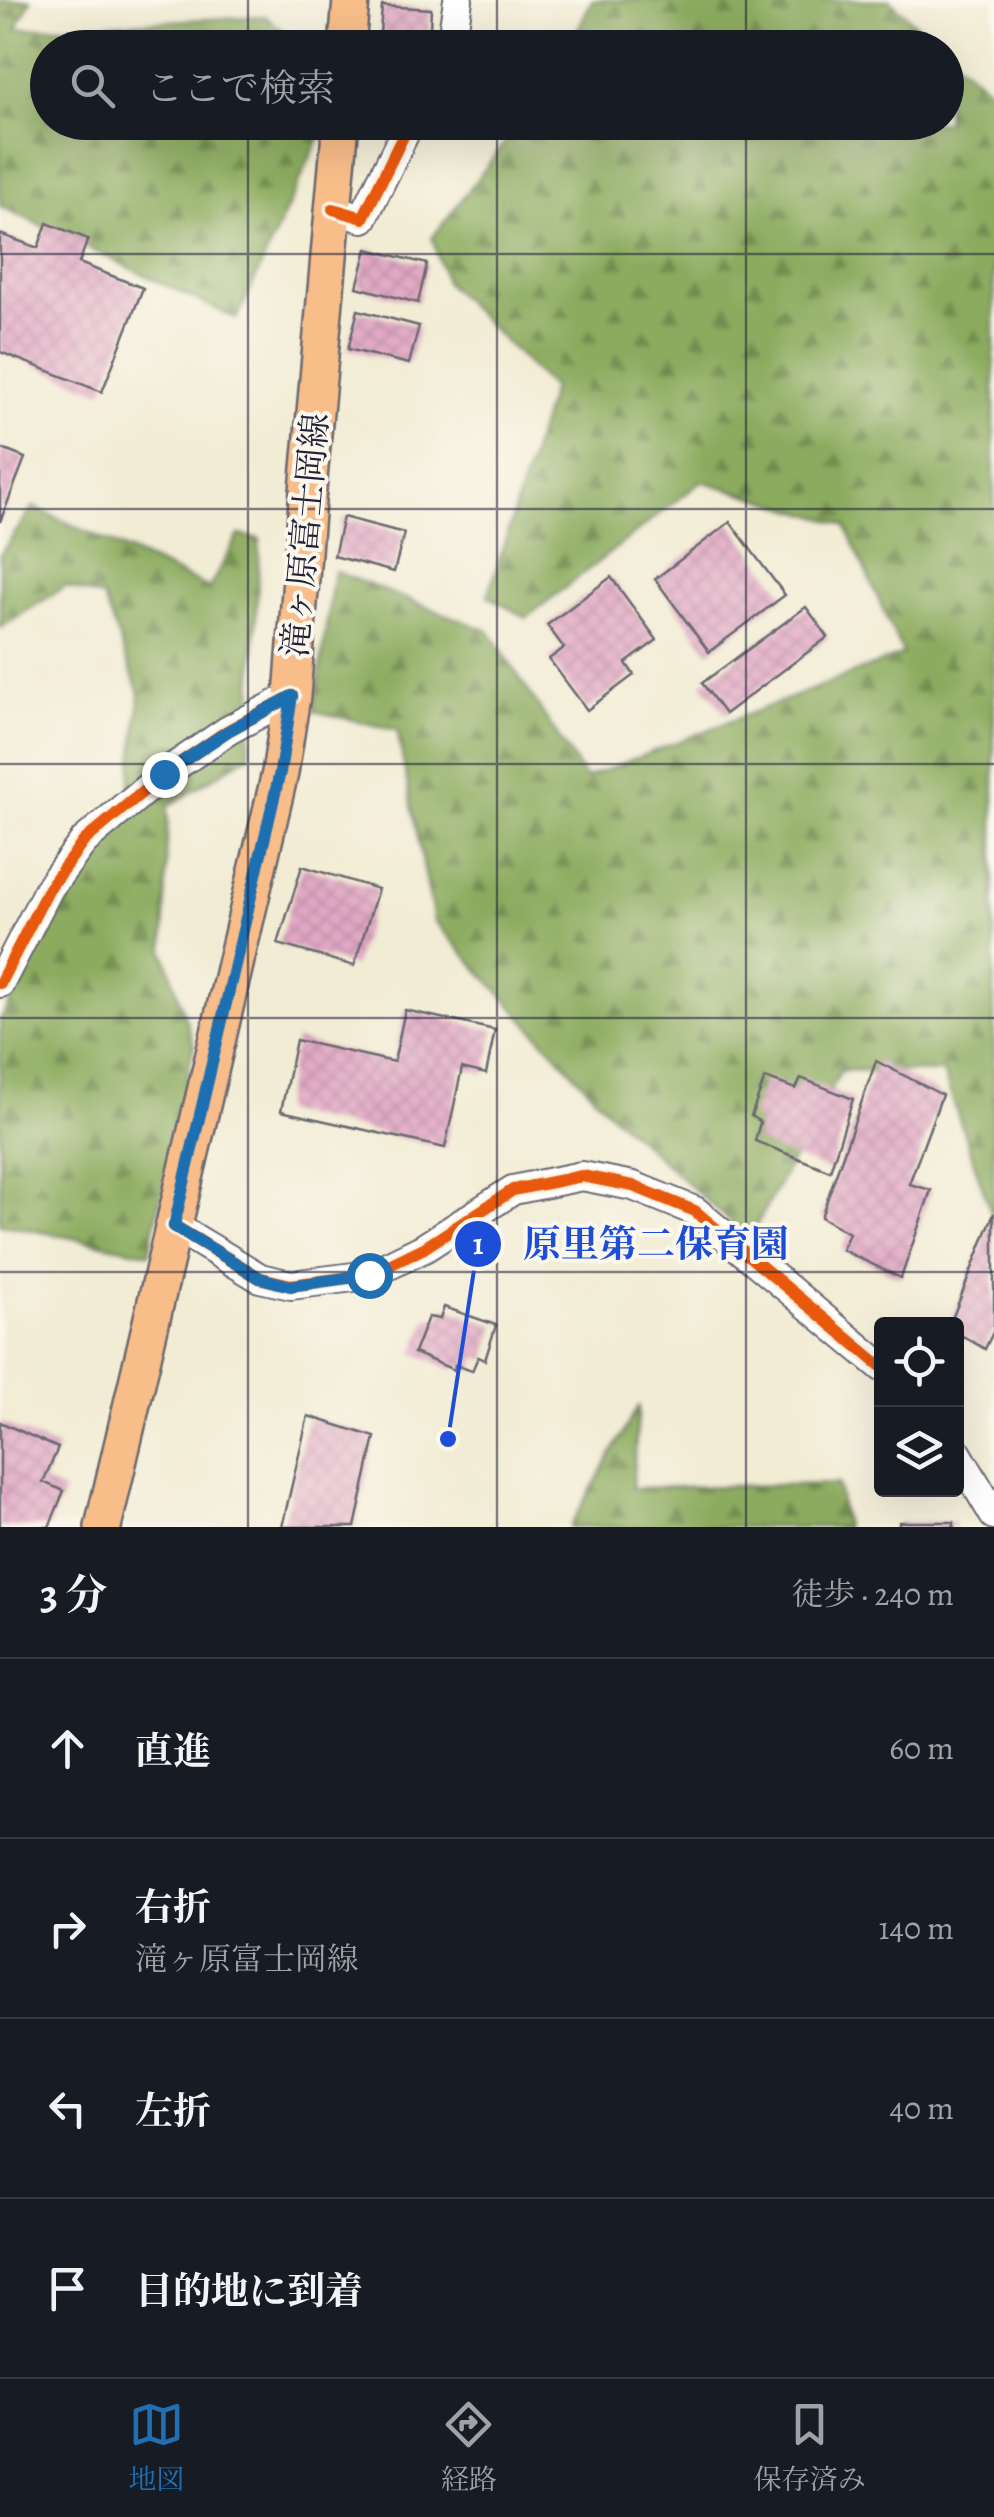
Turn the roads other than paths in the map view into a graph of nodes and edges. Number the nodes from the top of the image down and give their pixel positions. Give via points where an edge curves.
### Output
1 (351, 0) edge
2 (458, 0) edge
3 (348, 30) edge
4 (453, 30) edge
5 (340, 140) edge
6 (401, 140) edge
7 (334, 209) junction
8 (292, 696) junction
9 (6, 972) edge
10 (174, 1226) junction
11 (874, 1360) edge
12 (964, 1464) edge
13 (994, 1515) edge
14 (103, 1527) edge

1 - 3 main road
2 - 4 street
5 - 7 main road, 滝ヶ原富士岡線
6 - 7 street via 363,218
7 - 8 main road, 滝ヶ原富士岡線
8 - 9 street via 164,774 84,841 49,888
8 - 10 main road, 滝ヶ原富士岡線
10 - 11 street via 260,1278 290,1286 369,1275 513,1190 582,1176 633,1186 695,1211
10 - 14 main road, 滝ヶ原富士岡線
12 - 13 street

